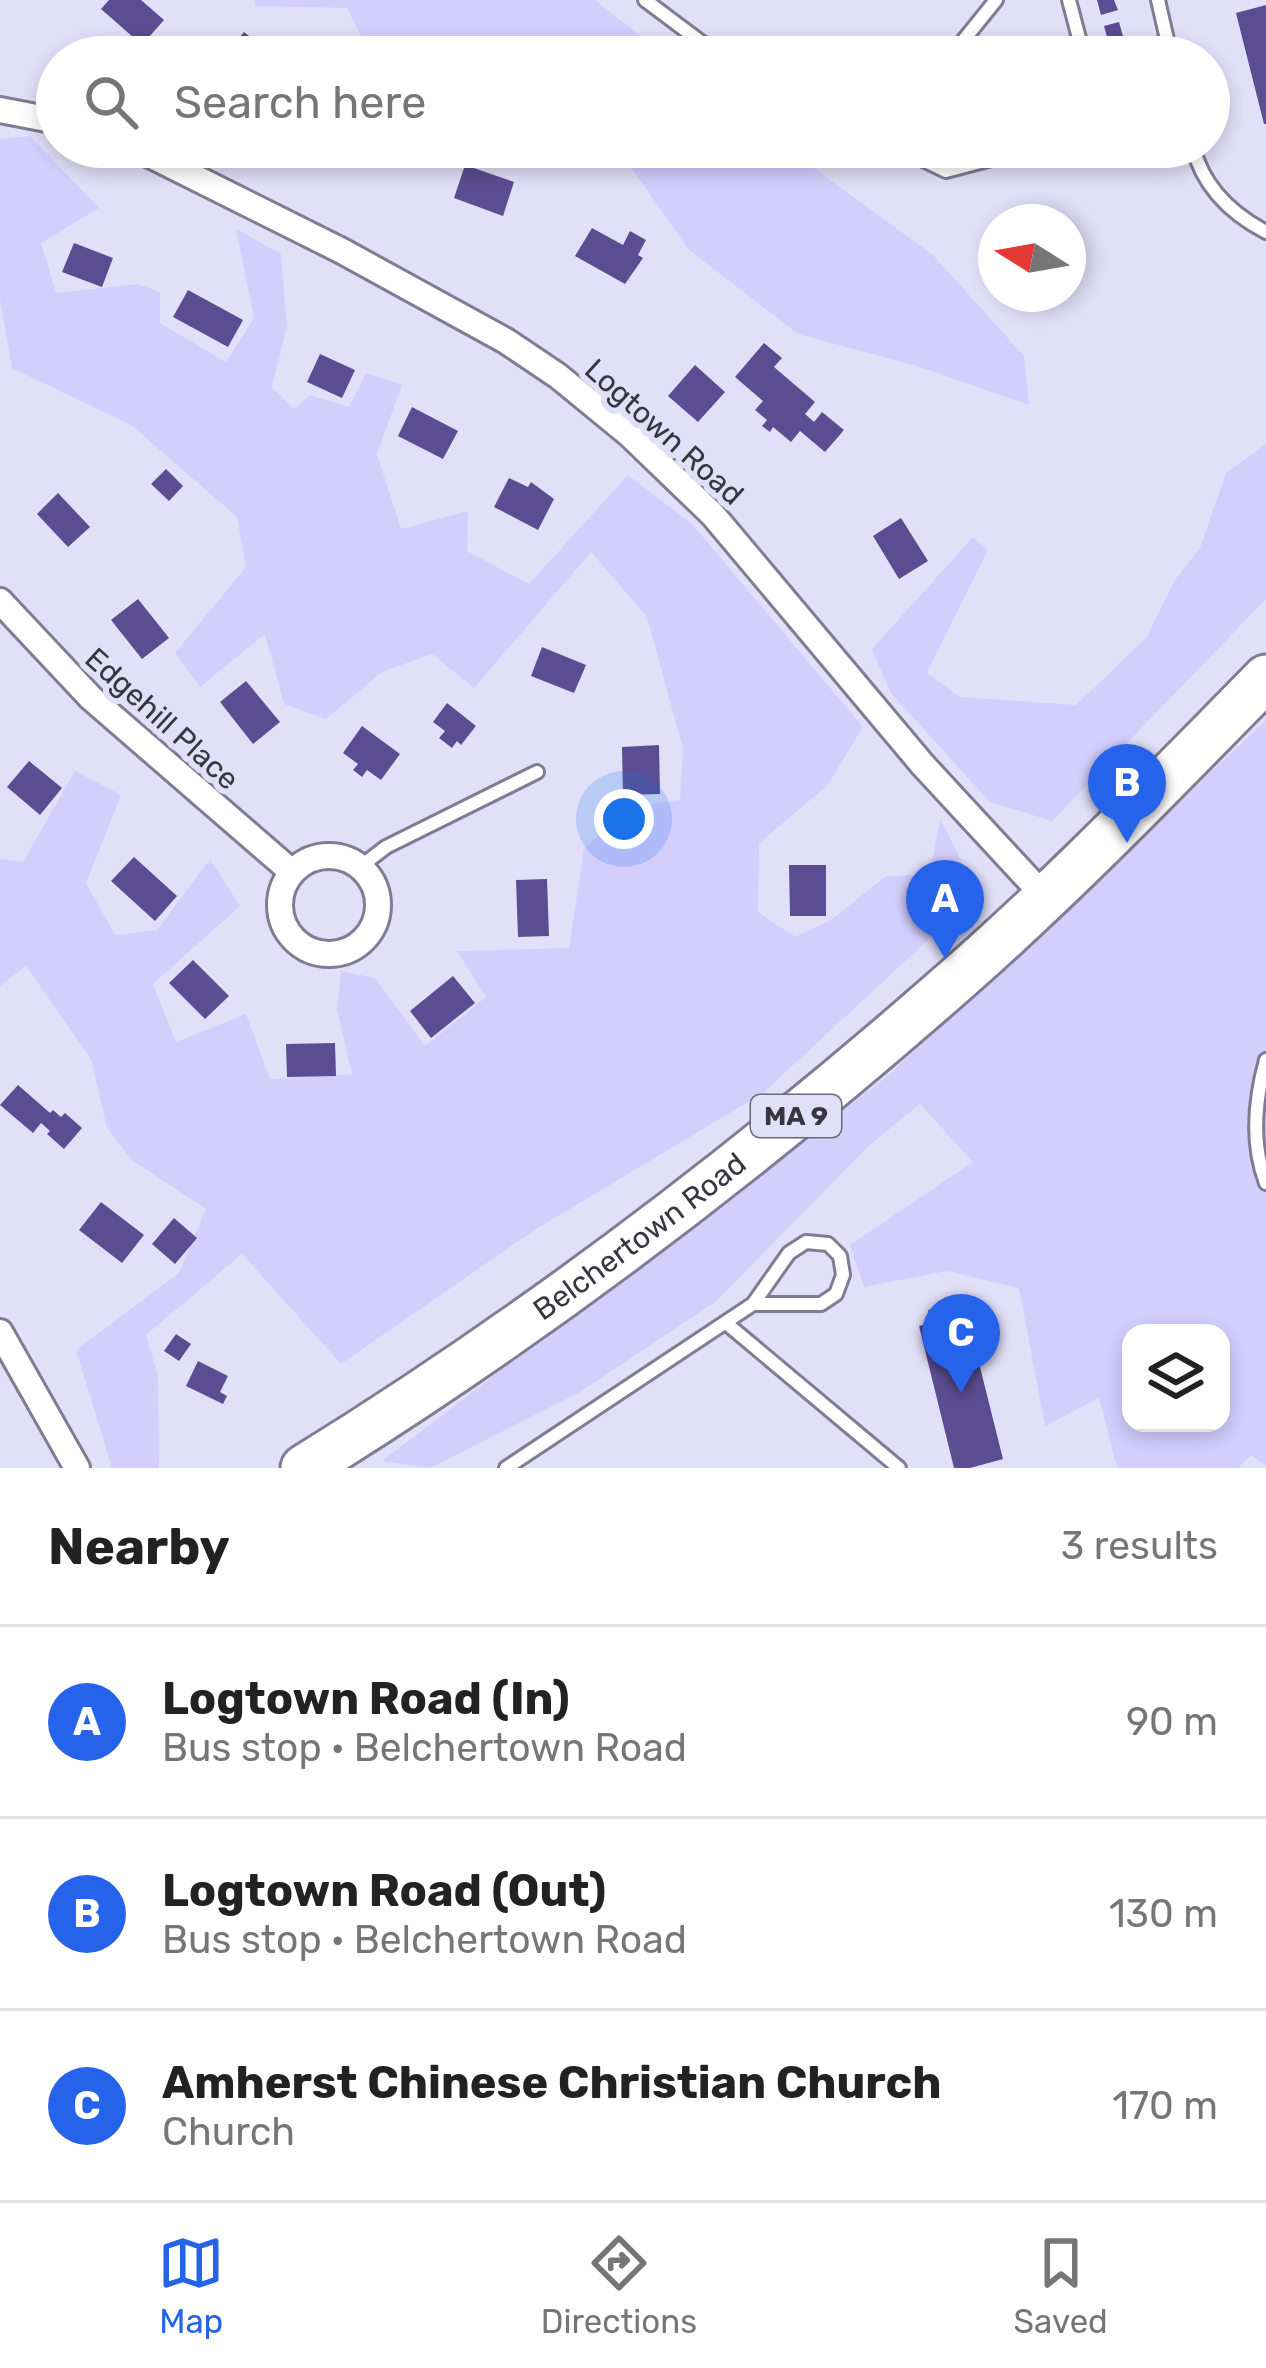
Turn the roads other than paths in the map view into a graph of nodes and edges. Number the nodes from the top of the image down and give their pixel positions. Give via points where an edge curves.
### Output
1 (645, 0) edge
2 (996, 0) edge
3 (1069, 0) edge
4 (1158, 0) edge
5 (693, 36) edge
6 (967, 36) edge
7 (1078, 36) edge
8 (1167, 36) edge
9 (0, 110) edge
10 (36, 117) edge
11 (176, 168) edge
12 (1198, 168) edge
13 (1266, 232) edge
14 (0, 601) edge
15 (1266, 678) edge
16 (537, 772) dead end
17 (360, 867) junction
18 (292, 872) junction
19 (1045, 897) junction
20 (1266, 1060) edge
21 (1266, 1183) edge
22 (753, 1304) junction
23 (726, 1323) junction
24 (0, 1332) edge
25 (77, 1468) edge
26 (304, 1468) edge
27 (506, 1468) edge
28 (899, 1468) edge

1 - 5 lane
2 - 6 lane
3 - 7 lane
4 - 8 lane
9 - 10 street
11 - 19 street, Logtown Road via 506,341 630,435 713,514
12 - 13 lane via 1235,216
14 - 18 street, Edgehill Place via 91,698
15 - 19 highway, Belchertown Road / MA 9
16 - 17 lane
17 - 18 street via 328,856
17 - 18 street via 376,890 374,925 356,946 329,954 296,942 281,919
19 - 26 highway, Belchertown Road / MA 9 via 758,1148 462,1367
20 - 21 lane via 1256,1156
22 - 22 lane via 806,1242 828,1244 840,1256 836,1294 820,1304
22 - 23 lane
23 - 27 lane
23 - 28 lane
24 - 25 street

